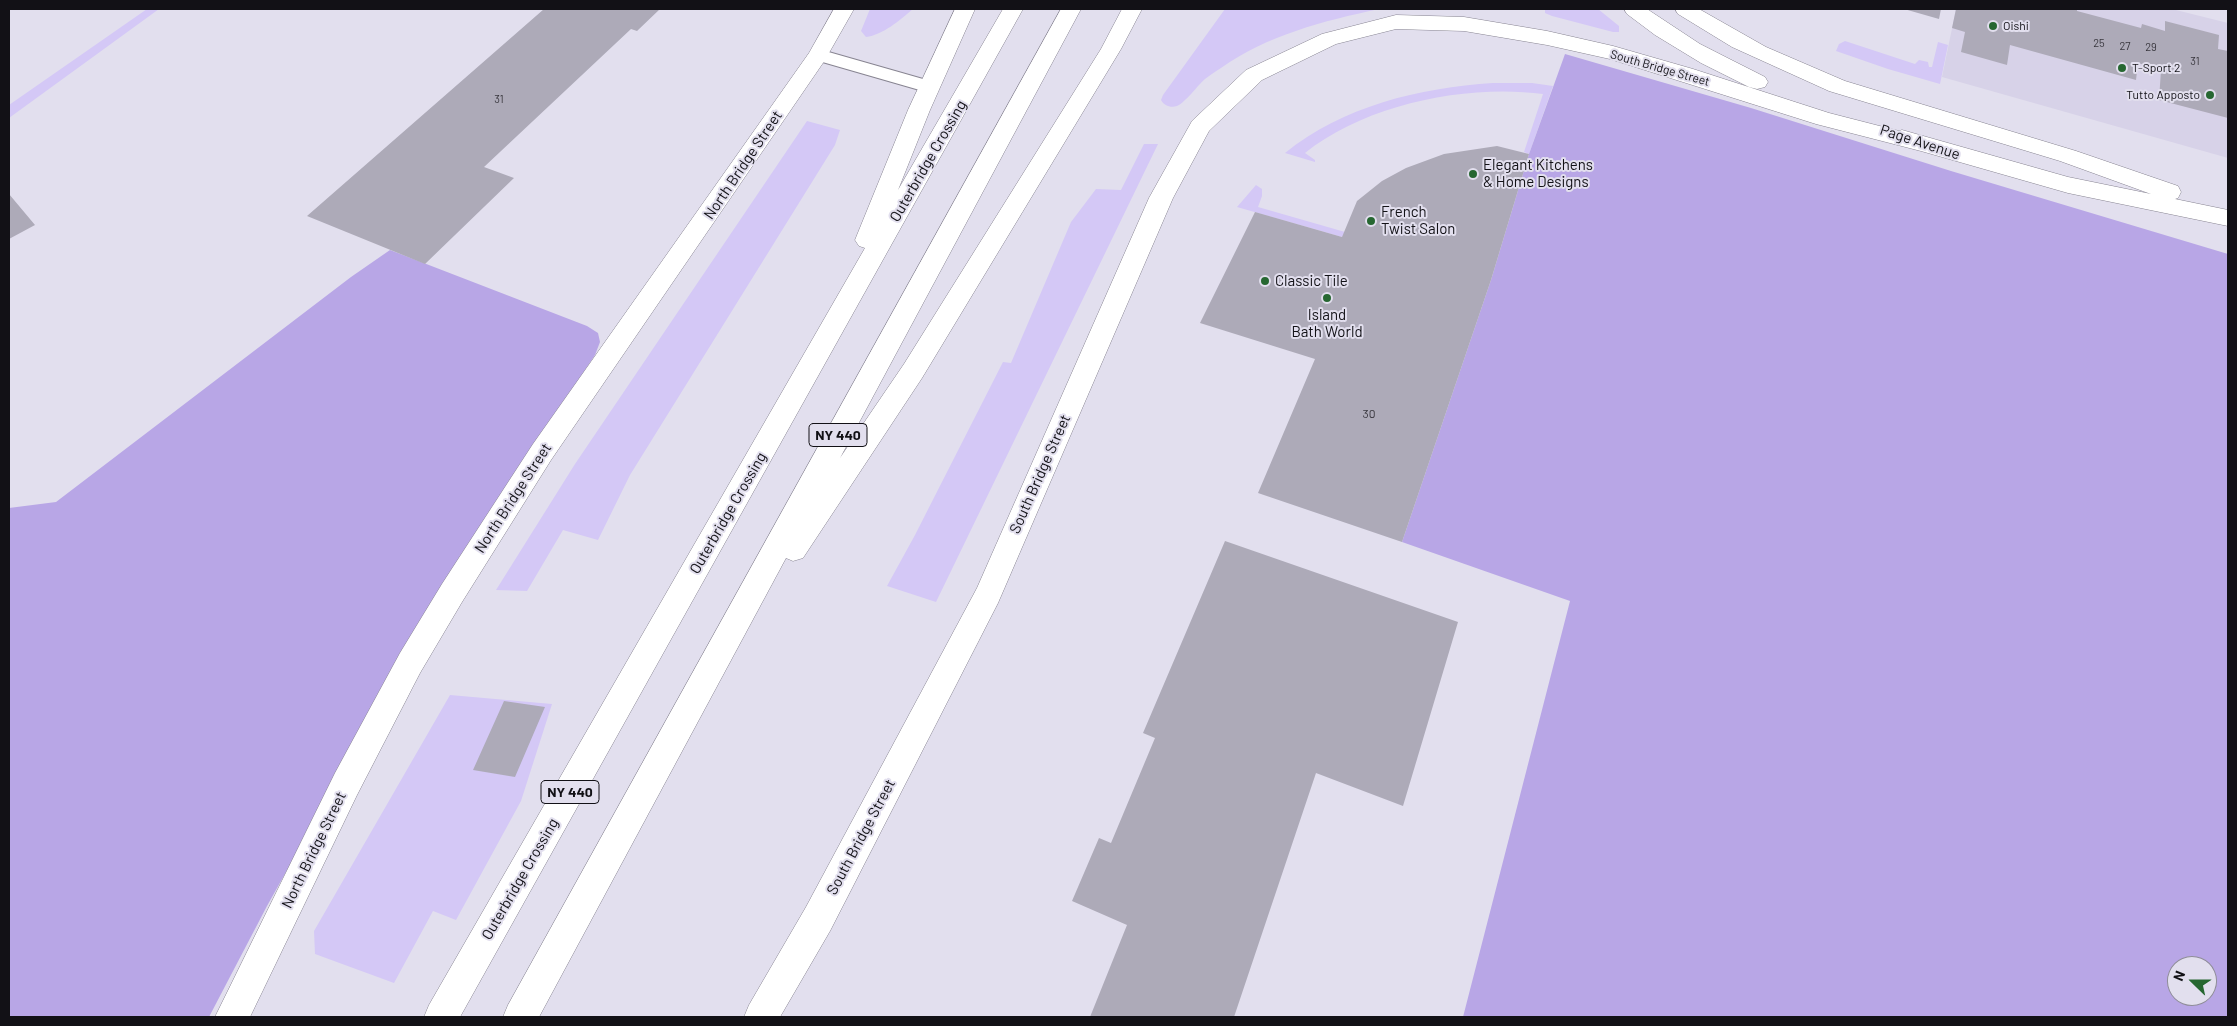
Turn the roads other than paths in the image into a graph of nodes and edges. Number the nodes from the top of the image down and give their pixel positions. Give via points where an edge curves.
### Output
1 (844, 9) edge
2 (965, 9) edge
3 (1013, 9) edge
4 (1071, 9) edge
5 (1132, 9) edge
6 (1446, 9) edge
7 (1634, 9) edge
8 (1685, 9) edge
9 (1396, 22) junction
10 (818, 55) junction
11 (930, 87) junction
12 (1918, 144) junction
13 (2228, 212) edge
14 (2228, 218) edge
15 (826, 341) junction
16 (697, 692) junction
17 (232, 1017) edge
18 (441, 1017) edge
19 (520, 1017) edge
20 (761, 1017) edge

1 - 10 main road, North Bridge Street
2 - 11 main road
3 - 15 main road, Outerbridge Crossing / NY 440
4 - 16 main road, NY 440
5 - 16 main road via 1111,49 914,371
6 - 9 main road, South Bridge Street
7 - 12 main road, Page Avenue via 1715,62 1828,111
8 - 13 main road, Page Avenue via 1738,42 1837,86 2068,156
9 - 12 main road, South Bridge Street via 1464,24 1613,53 1824,120
9 - 20 main road, South Bridge Street via 1329,39 1254,75 1200,126 1160,198 988,594 818,919
10 - 11 lane
10 - 17 main road, North Bridge Street via 542,452 452,593 410,663 346,784
11 - 15 main road
12 - 14 main road, Page Avenue via 2068,185
15 - 18 main road, Outerbridge Crossing / NY 440
16 - 19 main road, NY 440

